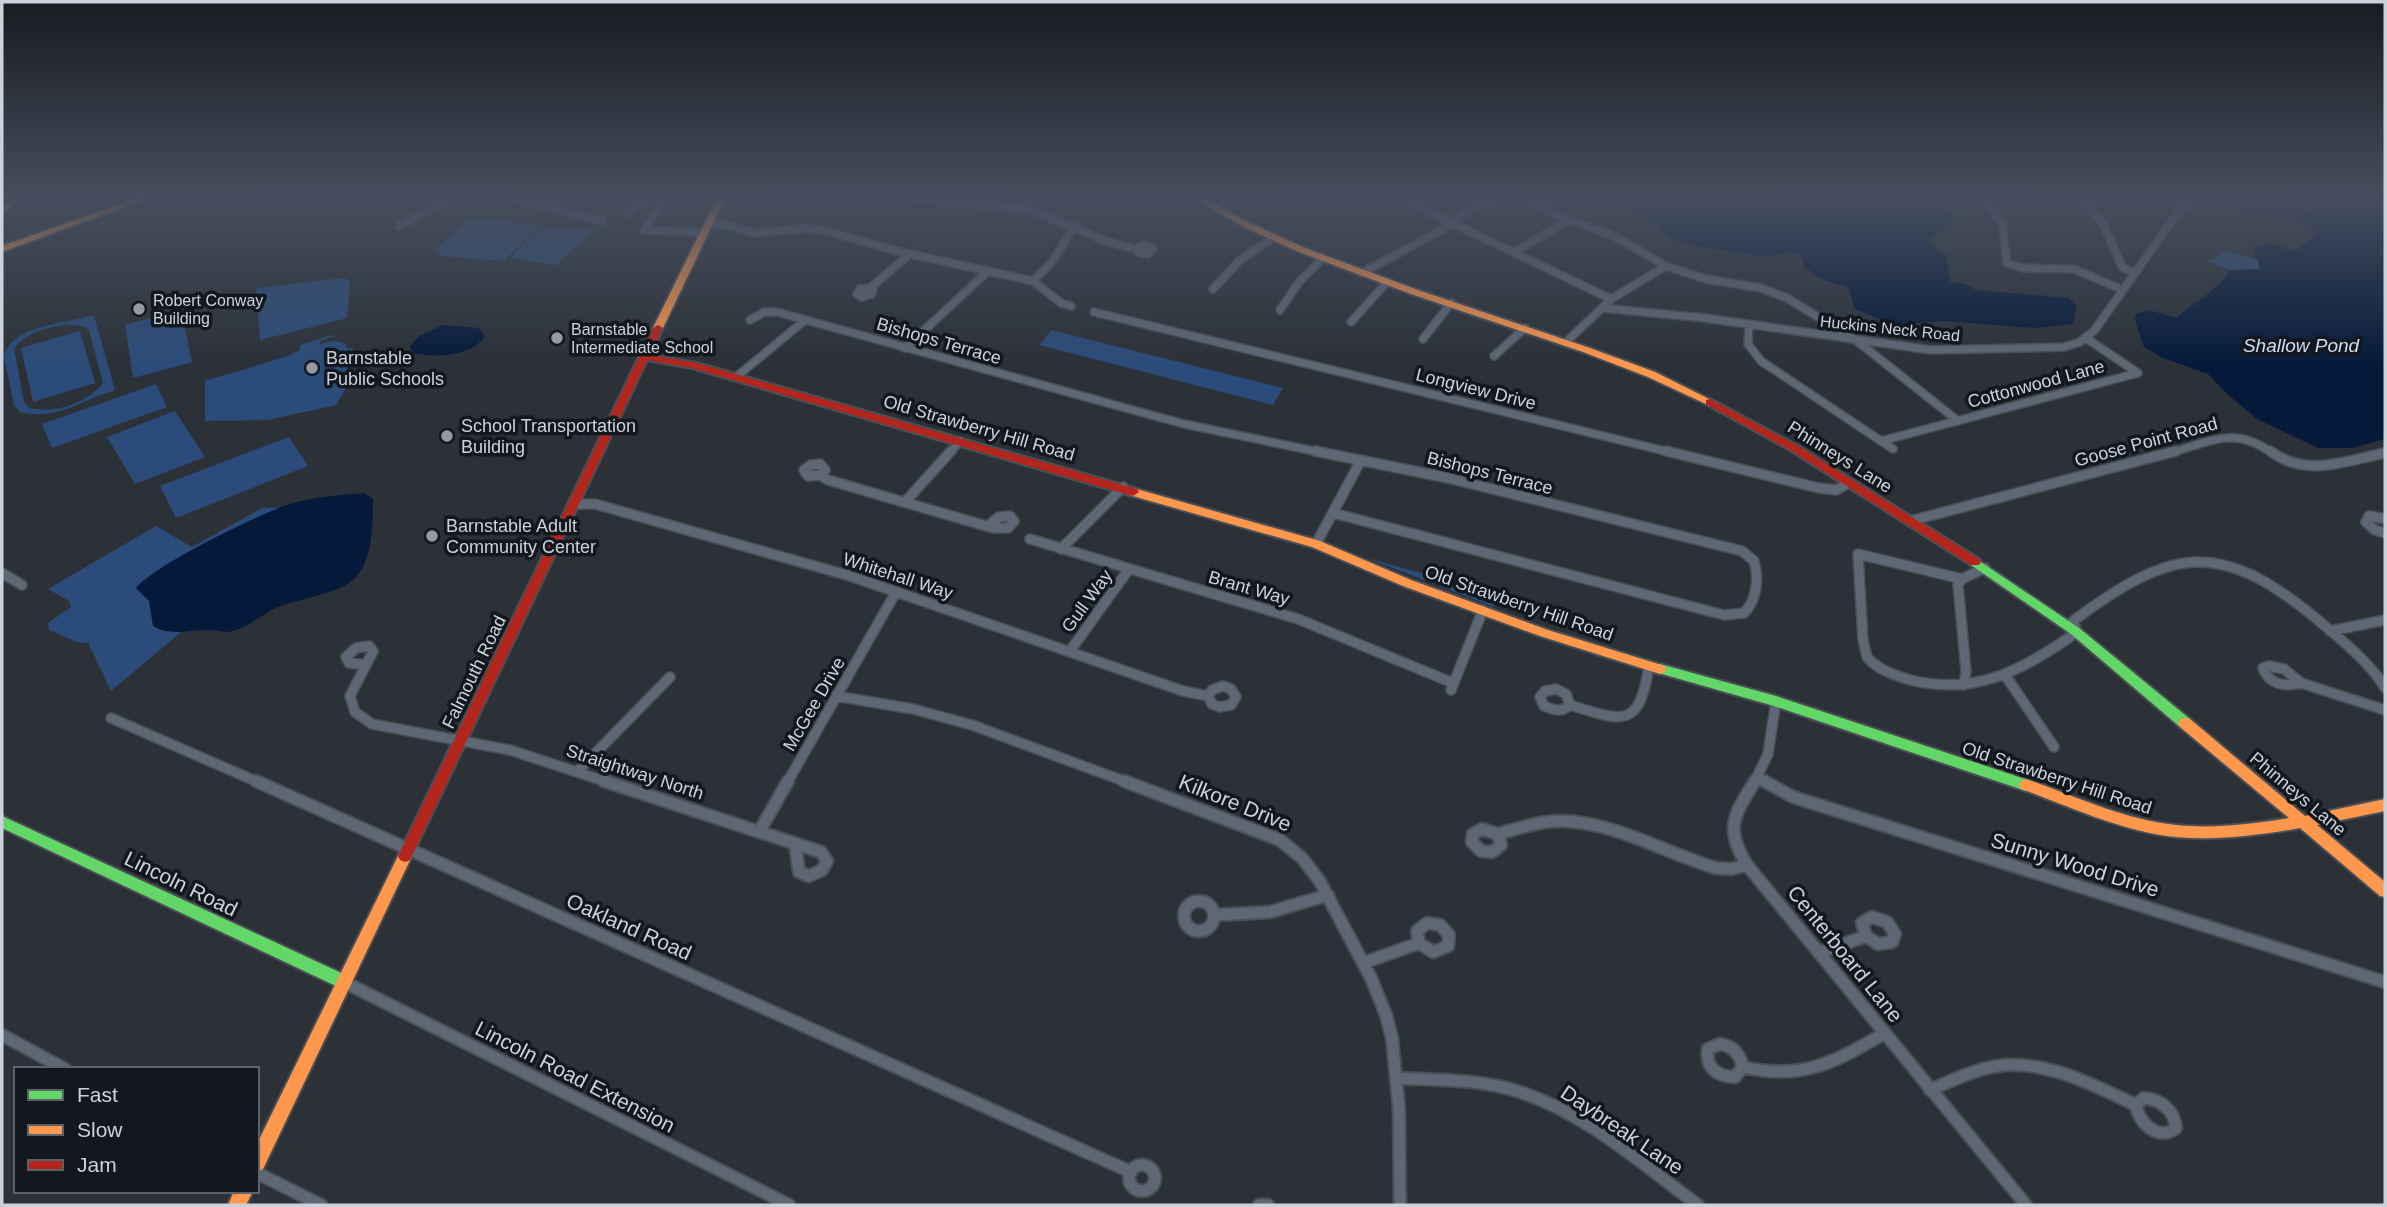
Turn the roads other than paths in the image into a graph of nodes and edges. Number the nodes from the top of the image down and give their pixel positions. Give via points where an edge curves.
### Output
1 (694, 252) edge
2 (904, 252) edge
3 (1058, 252) edge
4 (1246, 252) edge
5 (1306, 252) edge
6 (1400, 252) edge
7 (1514, 252) edge
8 (1642, 252) edge
9 (2006, 252) edge
10 (2116, 252) edge
11 (2150, 252) edge
12 (910, 254) junction
13 (1322, 259) junction
14 (1666, 266) junction
15 (987, 272) junction
16 (1362, 273) junction
17 (2135, 273) junction
18 (1033, 281) junction
19 (1387, 282) junction
20 (870, 288) dead end
21 (1213, 289) dead end
22 (2123, 290) junction
23 (1611, 299) junction
24 (1451, 303) junction
25 (1071, 306) dead end
26 (1602, 308) junction
27 (1280, 310) dead end
28 (1094, 312) dead end
29 (750, 320) dead end
30 (804, 321) junction
31 (1351, 322) dead end
32 (1749, 326) junction
33 (1524, 328) junction
34 (2086, 338) junction
35 (1423, 339) dead end
36 (1857, 341) junction
37 (1566, 342) junction
38 (905, 348) junction
39 (1494, 356) dead end
40 (645, 357) junction
41 (736, 377) junction
42 (1958, 421) junction
43 (960, 441) junction
44 (1881, 441) junction
45 (1894, 449) dead end
46 (2385, 453) edge
47 (1361, 460) junction
48 (820, 475) dead end
49 (1849, 483) junction
50 (1123, 487) junction
51 (905, 502) junction
52 (574, 504) junction
53 (1334, 513) junction
54 (2385, 519) edge
55 (1910, 521) junction
56 (988, 526) dead end
57 (2385, 533) edge
58 (1030, 539) dead end
59 (1316, 544) junction
60 (1061, 549) junction
61 (1985, 568) junction
62 (1129, 569) junction
63 (2, 573) edge
64 (1962, 579) junction
65 (22, 585) dead end
66 (896, 592) junction
67 (1483, 610) junction
68 (2385, 620) edge
69 (2330, 631) junction
70 (2077, 632) junction
71 (1070, 651) junction
72 (366, 665) dead end
73 (1649, 666) junction
74 (2005, 675) junction
75 (670, 677) dead end
76 (2301, 683) dead end
77 (1964, 685) junction
78 (2385, 688) edge
79 (836, 696) junction
80 (1208, 696) dead end
81 (1776, 701) junction
82 (1570, 705) dead end
83 (2385, 710) edge
84 (111, 718) dead end
85 (461, 739) junction
86 (2054, 747) dead end
87 (577, 772) junction
88 (1756, 777) junction
89 (2385, 805) edge
90 (2, 822) edge
91 (2304, 822) junction
92 (759, 832) junction
93 (1498, 834) dead end
94 (795, 844) dead end
95 (408, 850) junction
96 (1747, 864) junction
97 (2385, 891) edge
98 (1328, 895) junction
99 (1215, 915) dead end
100 (1866, 936) dead end
101 (1419, 943) dead end
102 (1819, 953) junction
103 (1363, 963) junction
104 (344, 982) junction
105 (2385, 982) edge
106 (1885, 1033) junction
107 (2, 1035) edge
108 (61, 1067) edge
109 (1743, 1067) dead end
110 (1397, 1078) junction
111 (1930, 1090) junction
112 (2136, 1105) dead end
113 (259, 1159) edge
114 (1130, 1172) dead end
115 (259, 1174) edge
116 (2017, 1202) edge
117 (321, 1205) edge
118 (789, 1205) edge
119 (1259, 1205) edge
120 (1268, 1205) edge
121 (1400, 1205) edge
122 (1698, 1205) edge

1 - 40 main road, Falmouth Road
2 - 12 street
3 - 18 street
4 - 21 street
5 - 13 main road, Phinneys Lane
6 - 16 street
7 - 23 street
8 - 14 street
9 - 22 street via 2007,263 2023,268 2074,268
10 - 17 street via 2122,267
11 - 17 street
12 - 15 street
12 - 20 street
13 - 16 main road, Phinneys Lane
13 - 27 street
14 - 23 street
14 - 36 street via 1697,277 1775,292
15 - 18 street
15 - 38 street
16 - 19 main road, Phinneys Lane
17 - 22 street
18 - 25 street via 1060,303
19 - 24 main road, Phinneys Lane
19 - 31 street
22 - 34 street
23 - 26 street
24 - 33 main road, Phinneys Lane
24 - 35 street
26 - 32 street, Huckins Neck Road
26 - 37 street
28 - 49 street, Longview Drive via 1819,488 1836,490
29 - 30 street, Bishops Terrace via 773,312
30 - 38 street, Bishops Terrace
30 - 41 street
32 - 36 street, Huckins Neck Road
32 - 44 street via 1748,344 1761,361
33 - 37 main road, Phinneys Lane
33 - 39 street
34 - 36 street, Huckins Neck Road via 2064,347 1957,351
34 - 42 street, Cottonwood Lane via 2138,373
36 - 42 street
37 - 49 main road, Phinneys Lane via 1707,401
38 - 47 street, Bishops Terrace via 1184,424
40 - 41 main road, Old Strawberry Hill Road
40 - 52 main road, Falmouth Road
41 - 43 main road, Old Strawberry Hill Road
42 - 44 street, Cottonwood Lane
43 - 50 main road, Old Strawberry Hill Road
43 - 51 street
44 - 45 street
46 - 55 street, Goose Point Road via 2349,463 2298,466 2254,440 2232,436
47 - 53 street
47 - 53 street, Bishops Terrace via 1742,551 1756,565 1752,604 1737,616 1712,613
48 - 51 street
49 - 55 main road, Phinneys Lane
50 - 59 main road, Old Strawberry Hill Road
50 - 60 street
51 - 56 street
52 - 66 street, Whitehall Way via 595,504
52 - 85 main road, Falmouth Road
53 - 59 street
54 - 57 street via 2369,516 2366,522
55 - 61 main road, Phinneys Lane
58 - 60 street, Brant Way
59 - 67 main road, Old Strawberry Hill Road
60 - 62 street, Brant Way
61 - 64 street
61 - 70 main road, Phinneys Lane
62 - 67 street, Brant Way via 1298,619 1452,687
62 - 71 street, Gull Way
63 - 65 street
64 - 77 street via 1958,588
64 - 77 street via 1858,554 1867,657 1909,680
66 - 71 street, Whitehall Way
66 - 79 street, McGee Drive
67 - 73 main road, Old Strawberry Hill Road
68 - 69 street
69 - 70 street via 2266,581 2236,569 2193,561 2169,564 2077,618 2073,621
69 - 78 street via 2373,670
70 - 74 street via 2027,667
70 - 91 main road, Phinneys Lane
71 - 80 street, Whitehall Way
72 - 85 street, Straightway North via 350,696 359,716 380,726
73 - 81 main road, Old Strawberry Hill Road
73 - 82 street via 1642,703 1631,715 1614,717
74 - 77 street
74 - 86 street
75 - 87 street
76 - 83 street
79 - 92 street, McGee Drive
79 - 98 street, Kilkore Drive via 972,725 1266,833 1303,857
81 - 88 street, Centerboard Lane via 1769,750
81 - 91 main road, Old Strawberry Hill Road via 2149,827 2206,832
84 - 95 street, Oakland Road
85 - 87 street, Straightway North
85 - 95 main road, Falmouth Road
87 - 92 street, Straightway North
88 - 96 street, Centerboard Lane via 1732,818 1736,846
88 - 105 street, Sunny Wood Drive via 1793,797
89 - 91 main road, Old Strawberry Hill Road
90 - 104 main road, Lincoln Road
91 - 97 main road, Phinneys Lane
92 - 94 street, Straightway North
93 - 96 street via 1537,822 1583,822 1626,833 1708,866 1723,869
95 - 104 main road, Falmouth Road
95 - 114 street, Oakland Road
96 - 102 street, Centerboard Lane
98 - 99 street via 1270,912
98 - 103 street, Kilkore Drive
100 - 102 street
101 - 103 street
102 - 106 street, Centerboard Lane
103 - 110 street, Kilkore Drive via 1390,1027
104 - 113 main road, Falmouth Road
104 - 118 street, Lincoln Road Extension
106 - 109 street via 1814,1070 1774,1074
106 - 111 street, Centerboard Lane
107 - 108 street
110 - 121 street, Kilkore Drive
110 - 122 street, Daybreak Lane via 1482,1084 1540,1100 1585,1125
111 - 112 street via 1993,1067 2020,1064 2067,1075
111 - 116 street, Centerboard Lane
115 - 117 street
119 - 120 street

